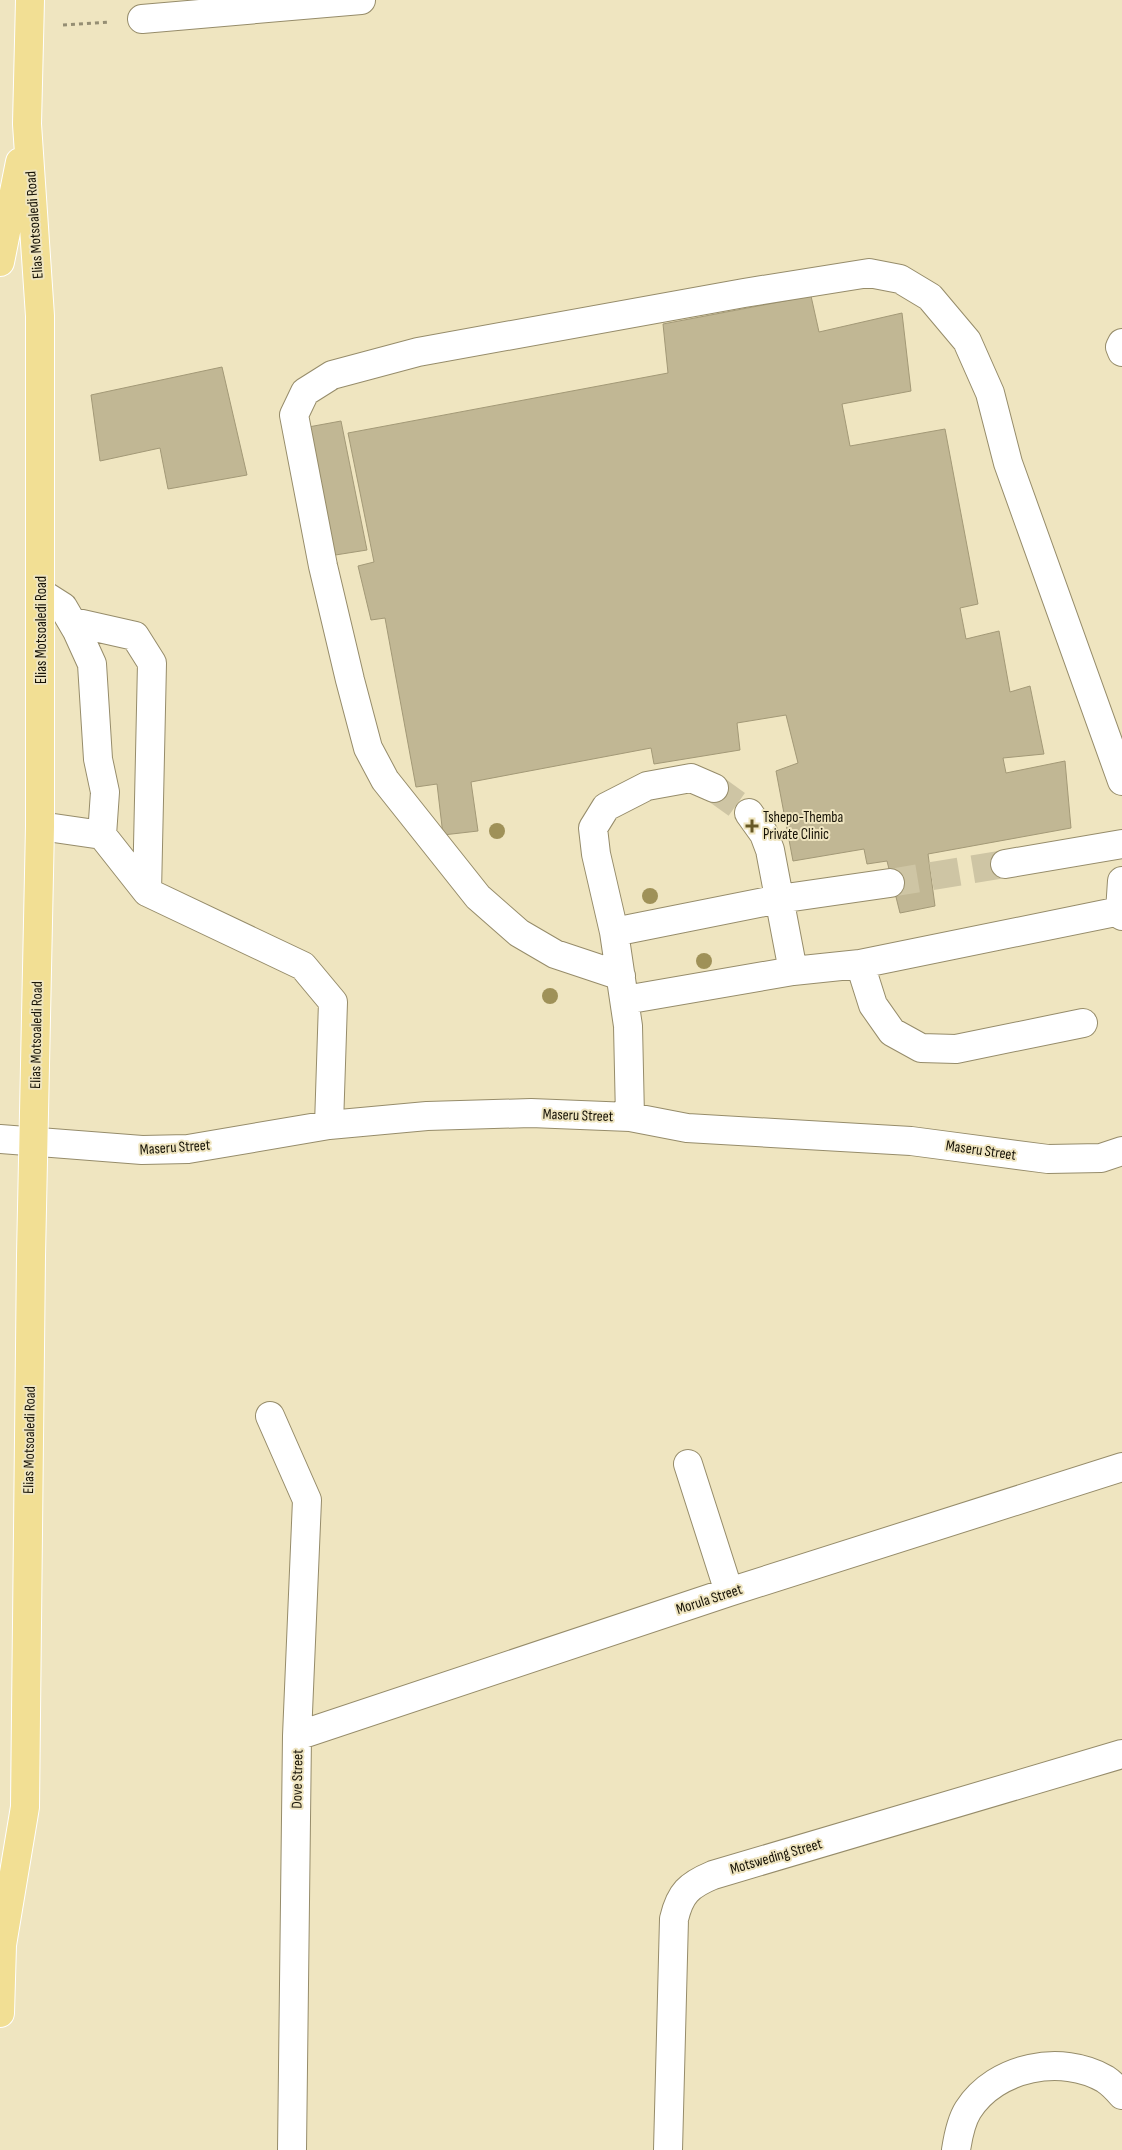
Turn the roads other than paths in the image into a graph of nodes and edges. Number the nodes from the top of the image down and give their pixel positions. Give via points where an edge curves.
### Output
1 (30, 0) edge
2 (361, 0) edge
3 (142, 19) road end
4 (27, 124) junction
5 (0, 262) edge
6 (1122, 343) edge
7 (1122, 352) edge
8 (41, 593) junction
9 (72, 622) junction
10 (1122, 781) edge
11 (714, 788) tunnel mouth
12 (749, 813) tunnel mouth
13 (40, 826) junction
14 (102, 835) junction
15 (1122, 844) edge
16 (1006, 864) tunnel mouth
17 (1122, 881) edge
18 (890, 884) tunnel mouth
19 (147, 892) junction
20 (779, 899) junction
21 (1121, 913) edge
22 (614, 932) junction
23 (860, 964) junction
24 (793, 971) junction
25 (623, 988) junction
26 (1083, 1023) dead end
27 (630, 1117) junction
28 (329, 1125) junction
29 (0, 1139) edge
30 (33, 1141) junction
31 (1122, 1151) edge
32 (270, 1416) dead end
33 (688, 1464) dead end
34 (1122, 1467) edge
35 (729, 1592) junction
36 (297, 1736) junction
37 (1122, 1754) edge
38 (1, 1939) edge
39 (0, 2013) edge
40 (1122, 2095) edge
41 (292, 2150) edge
42 (668, 2150) edge
43 (956, 2150) edge

1 - 4 main road, Elias Motsoaledi Road
2 - 3 street
4 - 5 main road, Elias Motsoaledi Road
4 - 8 main road, Elias Motsoaledi Road via 40,316
6 - 7 street
8 - 9 street via 63,607
8 - 13 main road, Elias Motsoaledi Road
9 - 14 street via 92,664 98,759 106,792
9 - 19 street via 136,636 152,663
10 - 25 street via 1008,463 990,393 966,341 930,297 900,279 868,273 754,291 418,352 332,375 305,392 294,415 323,566 368,748 385,780 478,897 519,933
11 - 22 street via 691,778 647,786 606,807 593,828
12 - 20 street via 764,834 770,850
13 - 14 street
13 - 30 main road, Elias Motsoaledi Road
14 - 19 street
15 - 16 street
17 - 21 street
18 - 20 street
19 - 28 street via 303,966 334,1002
20 - 22 street
20 - 24 street
21 - 23 street
22 - 25 street
23 - 24 street
23 - 26 street via 873,1005 892,1032 921,1048 956,1049
24 - 25 street
25 - 27 street via 628,1026
27 - 28 street, Maseru Street via 456,1114
27 - 31 street, Maseru Street via 687,1128 911,1140 1048,1159 1101,1158
28 - 30 street, Maseru Street via 188,1149 142,1150
29 - 30 street, Maseru Street
30 - 38 main road, Elias Motsoaledi Road via 25,1806
32 - 36 street, Dove Street via 307,1500
33 - 35 street
34 - 35 street, Morula Street
35 - 36 street, Morula Street
36 - 41 street, Dove Street
37 - 42 street, Motsweding Street via 713,1875 689,1888 678,1903 674,1919
38 - 39 main road, Elias Motsoaledi Road
40 - 43 street via 1107,2080 1087,2070 1048,2065 1027,2070 990,2087 978,2098 968,2110

